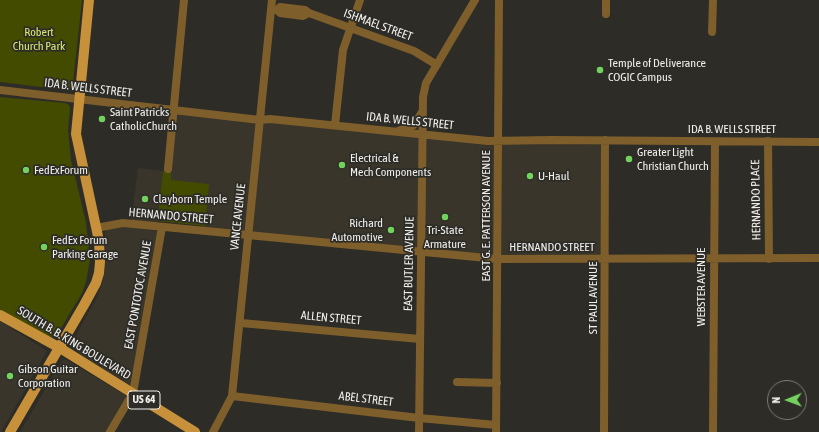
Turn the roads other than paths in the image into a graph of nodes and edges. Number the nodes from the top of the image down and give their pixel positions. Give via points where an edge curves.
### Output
1 (89, 0) edge
2 (184, 0) edge
3 (272, 0) edge
4 (360, 0) edge
5 (475, 0) edge
6 (499, 0) edge
7 (606, 0) edge
8 (713, 0) edge
9 (274, 10) junction
10 (606, 14) dead end
11 (350, 27) junction
12 (712, 32) dead end
13 (437, 65) junction
14 (0, 90) edge
15 (80, 98) junction
16 (173, 110) junction
17 (422, 111) junction
18 (260, 120) junction
19 (335, 125) junction
20 (394, 132) junction
21 (422, 135) junction
22 (605, 140) junction
23 (498, 141) junction
24 (768, 141) junction
25 (715, 142) junction
26 (819, 142) edge
27 (168, 169) dead end
28 (162, 227) junction
29 (96, 228) junction
30 (248, 235) junction
31 (421, 252) junction
32 (713, 258) junction
33 (819, 258) edge
34 (497, 259) junction
35 (605, 259) junction
36 (769, 259) junction
37 (0, 315) edge
38 (241, 323) junction
39 (420, 339) junction
40 (60, 348) junction
41 (457, 382) dead end
42 (497, 383) junction
43 (132, 393) junction
44 (232, 396) junction
45 (419, 418) junction
46 (496, 428) edge
47 (10, 432) edge
48 (110, 432) edge
49 (195, 432) edge
50 (213, 432) edge
51 (419, 432) edge
52 (604, 432) edge
53 (713, 432) edge

1 - 15 main road
2 - 16 street
3 - 9 street, VANCE AVENUE
4 - 11 street
5 - 13 street, EAST BUTLER AVENUE
6 - 23 street, EAST G. E. PATTERSON AVENUE
7 - 10 street
8 - 12 street
9 - 11 street, ISHMAEL STREET via 304,16 309,13
9 - 18 street, VANCE AVENUE
11 - 13 street, ISHMAEL STREET via 414,51
11 - 19 street via 341,62
13 - 17 street, EAST BUTLER AVENUE via 426,83
14 - 15 street, IDA B. WELLS STREET
15 - 16 street, IDA B. WELLS STREET via 93,102
15 - 29 main road via 77,145
16 - 18 street, IDA B. WELLS STREET
16 - 27 street
17 - 20 street via 414,124
17 - 21 street, EAST BUTLER AVENUE
18 - 19 street, IDA B. WELLS STREET
18 - 30 street, VANCE AVENUE
19 - 20 street, IDA B. WELLS STREET
20 - 21 street, IDA B. WELLS STREET
21 - 23 street, IDA B. WELLS STREET
21 - 31 street, EAST BUTLER AVENUE
22 - 23 street, IDA B. WELLS STREET
22 - 25 street, IDA B. WELLS STREET
22 - 35 street, ST PAUL AVENUE
23 - 34 street, EAST G. E. PATTERSON AVENUE
24 - 25 street, IDA B. WELLS STREET
24 - 26 street, IDA B. WELLS STREET
24 - 36 street, HERNANDO PLACE
25 - 32 street, WEBSTER AVENUE
28 - 29 street, HERNANDO STREET via 123,223
28 - 30 street, HERNANDO STREET
28 - 43 street, EAST PONTOTOC AVENUE
29 - 40 main road via 100,262 96,283
30 - 31 street, HERNANDO STREET
30 - 38 street, VANCE AVENUE
31 - 34 street, HERNANDO STREET
31 - 39 street, EAST BUTLER AVENUE
32 - 35 street, HERNANDO STREET
32 - 36 street, HERNANDO STREET
32 - 53 street, WEBSTER AVENUE
33 - 36 street, HERNANDO STREET
34 - 35 street, HERNANDO STREET
34 - 42 street, EAST G. E. PATTERSON AVENUE
35 - 52 street, ST PAUL AVENUE
37 - 40 main road, SOUTH B. B. KING BOULEVARD / US 64
38 - 39 street, ALLEN STREET
38 - 44 street, VANCE AVENUE
39 - 45 street, EAST BUTLER AVENUE
40 - 43 main road, SOUTH B. B. KING BOULEVARD / US 64
40 - 47 main road
41 - 42 street
42 - 46 street, EAST G. E. PATTERSON AVENUE
43 - 48 street, EAST PONTOTOC AVENUE
43 - 49 main road, SOUTH B. B. KING BOULEVARD / US 64
44 - 45 street, ABEL STREET
44 - 50 street, VANCE AVENUE
45 - 46 street, ABEL STREET
45 - 51 street, EAST BUTLER AVENUE

